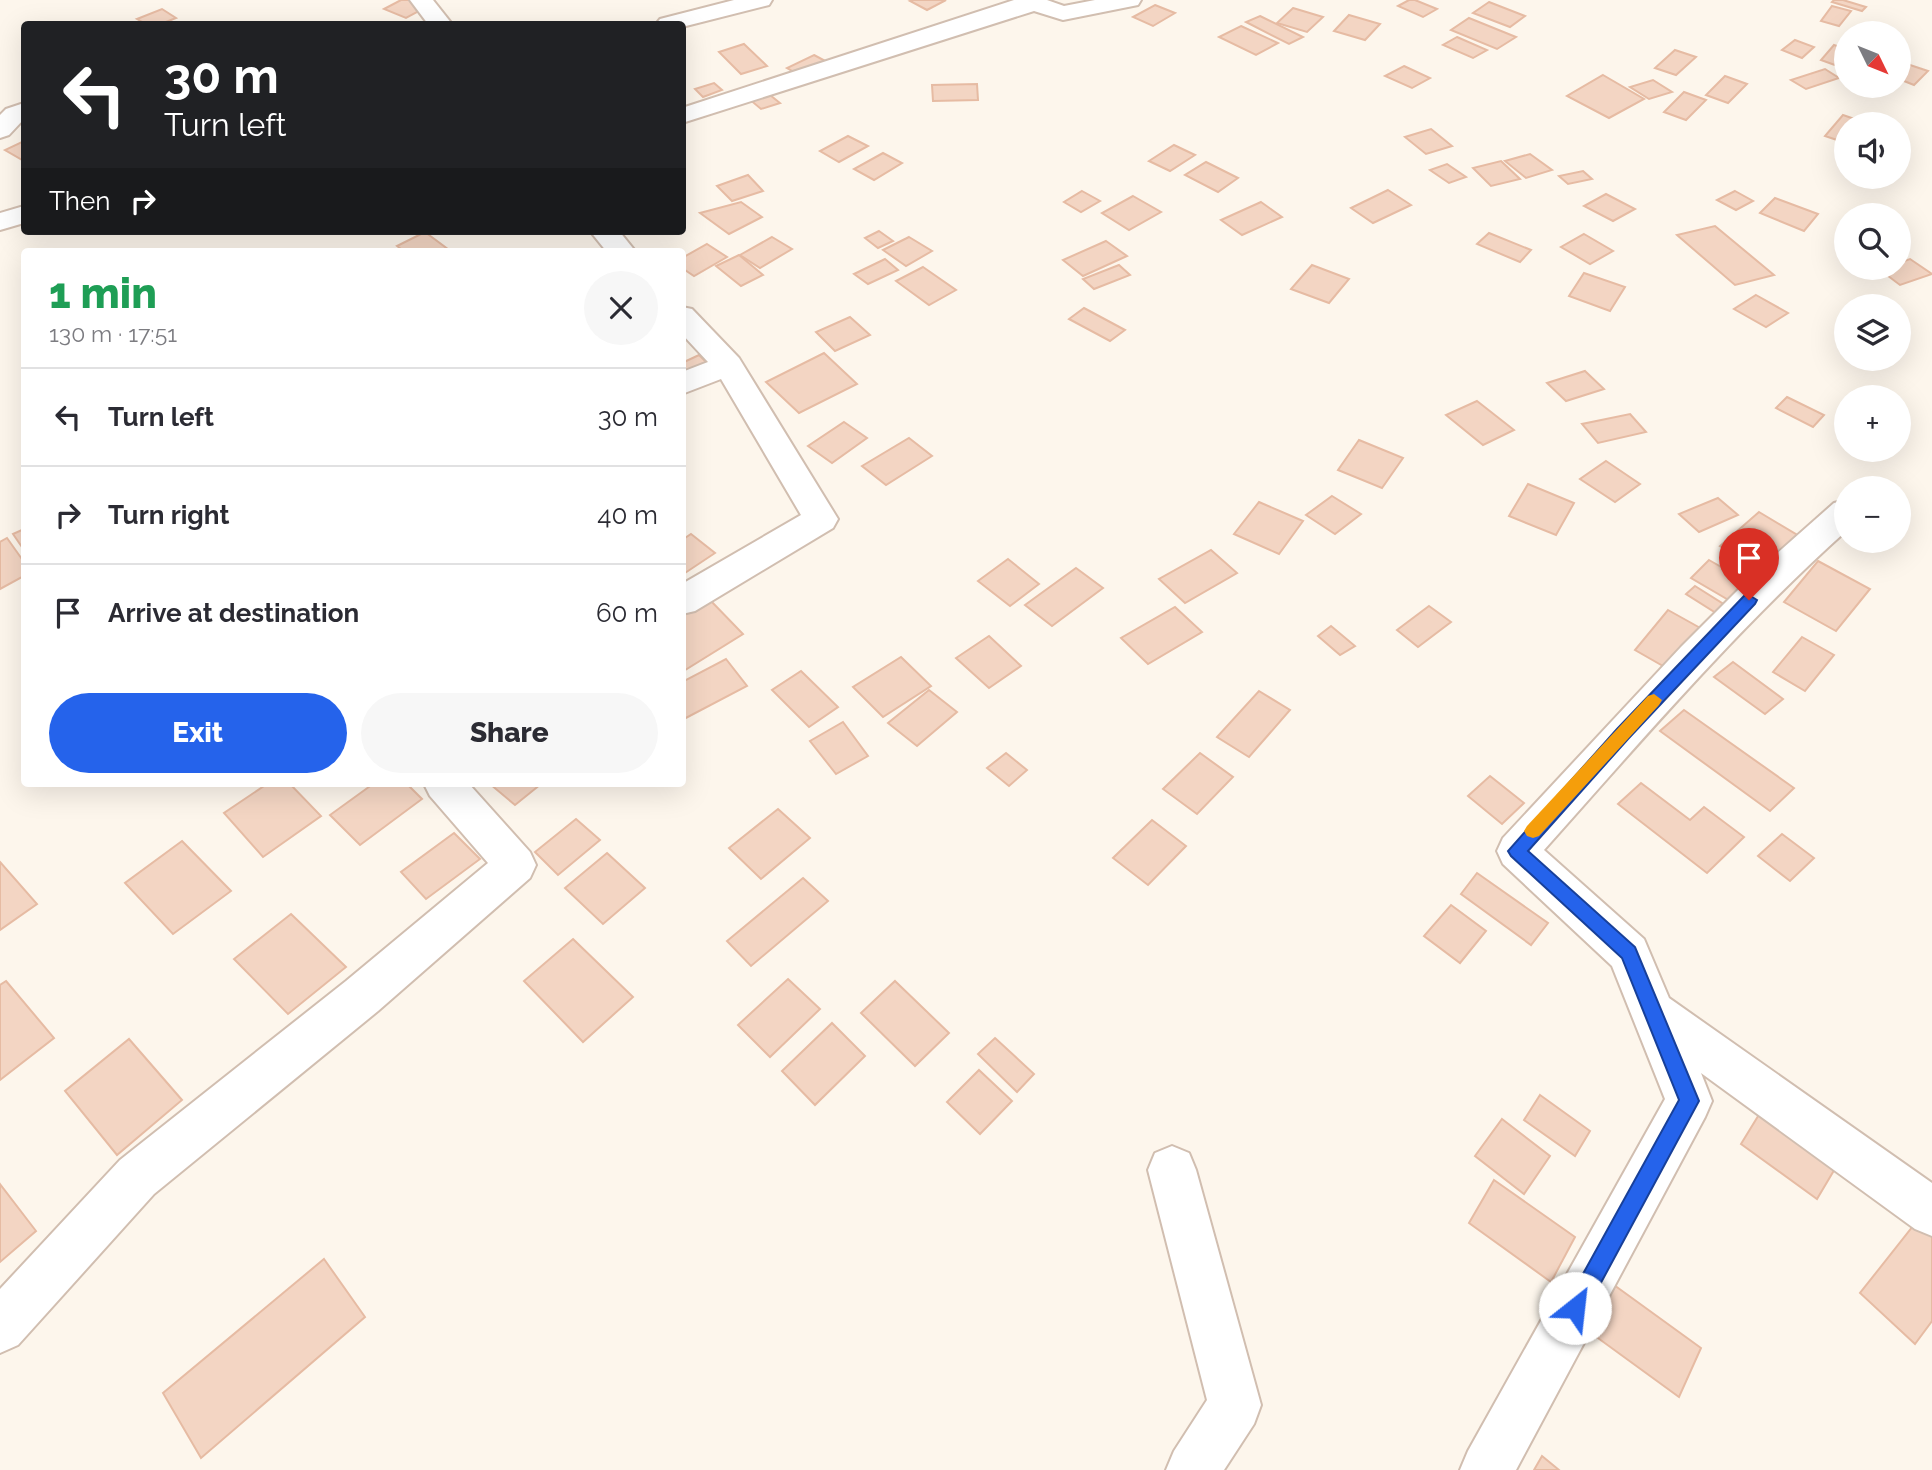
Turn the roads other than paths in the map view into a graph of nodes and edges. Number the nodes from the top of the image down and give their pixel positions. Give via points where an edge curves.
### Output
1 (421, 0) edge
2 (761, 0) edge
3 (1130, 0) edge
4 (1029, 2) edge
5 (438, 21) edge
6 (680, 21) edge
7 (21, 112) edge
8 (686, 115) edge
9 (0, 130) edge
10 (21, 215) edge
11 (0, 222) edge
12 (686, 320) edge
13 (728, 365) junction
14 (686, 382) edge
15 (1834, 523) edge
16 (686, 599) edge
17 (447, 787) edge
18 (1654, 1013) junction
19 (1172, 1170) dead end
20 (1932, 1212) edge
21 (0, 1326) edge
22 (1193, 1470) edge
23 (1487, 1470) edge

1 - 5 street
2 - 6 street
3 - 4 street via 1063,13
4 - 8 street
7 - 9 street
10 - 11 street
12 - 13 street
13 - 14 street
13 - 16 street via 821,519
15 - 18 street via 1703,647 1517,851 1629,953
17 - 21 street via 515,865 362,996 137,1177
18 - 20 street
18 - 23 street via 1689,1101
19 - 22 street via 1235,1405

